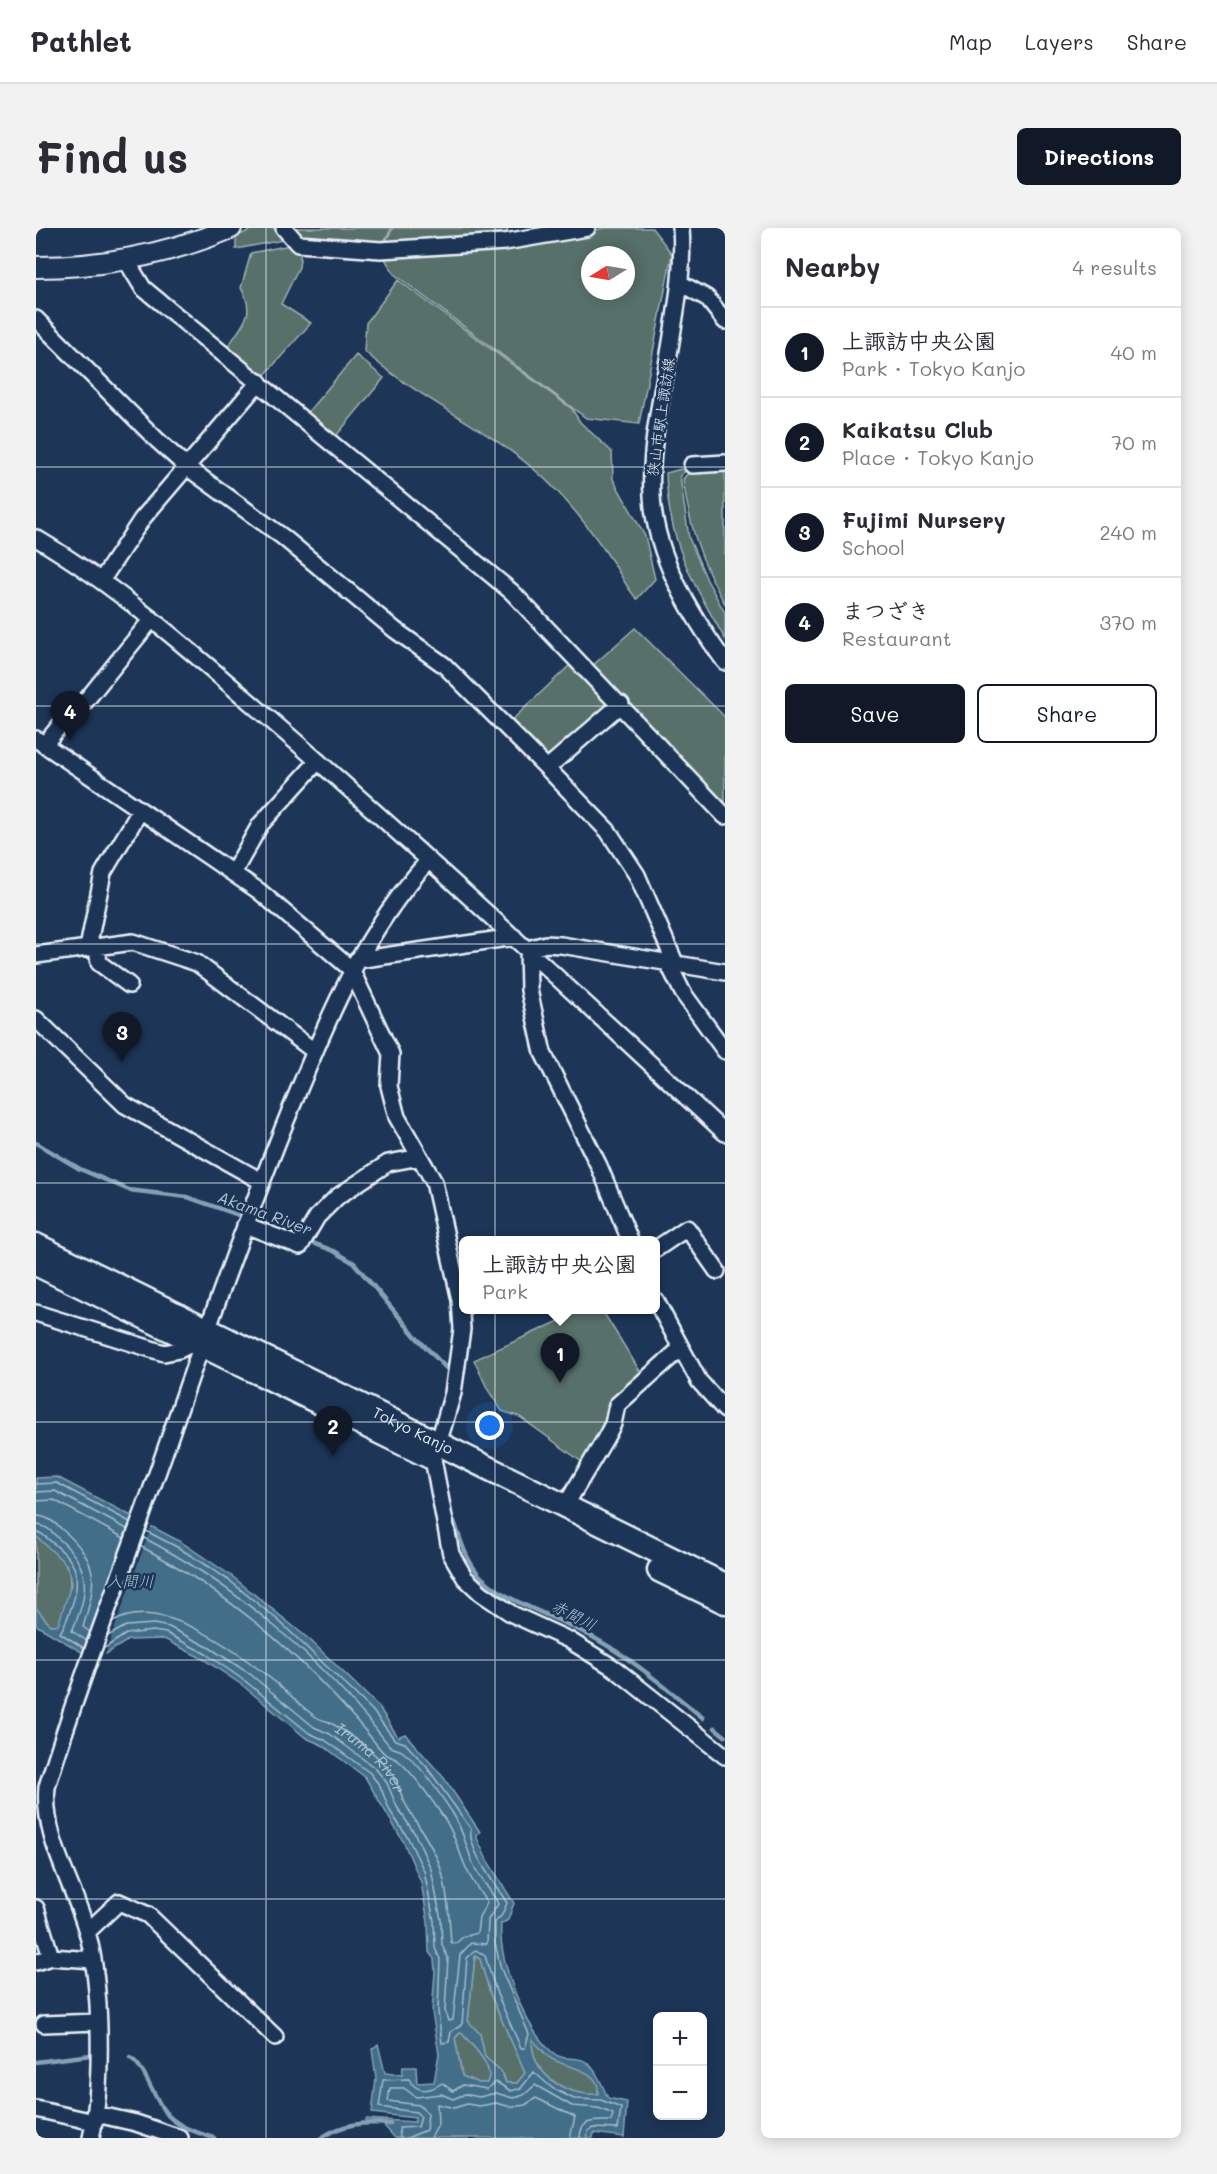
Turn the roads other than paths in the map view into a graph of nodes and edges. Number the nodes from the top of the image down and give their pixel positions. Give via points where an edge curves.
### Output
1 (231, 228) edge
2 (284, 228) edge
3 (587, 228) edge
4 (681, 228) edge
5 (126, 260) junction
6 (36, 267) edge
7 (680, 282) junction
8 (36, 319) edge
9 (725, 321) edge
10 (259, 382) junction
11 (725, 463) edge
12 (692, 465) dead end
13 (188, 468) junction
14 (36, 538) edge
15 (100, 581) junction
16 (152, 619) junction
17 (725, 662) edge
18 (621, 704) junction
19 (40, 742) edge
20 (318, 761) junction
21 (547, 768) junction
22 (140, 811) junction
23 (725, 816) edge
24 (429, 860) junction
25 (233, 873) junction
26 (514, 937) junction
27 (92, 948) junction
28 (528, 949) junction
29 (36, 956) edge
30 (672, 964) junction
31 (354, 965) junction
32 (725, 972) edge
33 (129, 985) dead end
34 (36, 1019) edge
35 (314, 1051) junction
36 (725, 1051) edge
37 (725, 1133) edge
38 (420, 1157) junction
39 (261, 1181) junction
40 (246, 1221) junction
41 (628, 1236) edge
42 (36, 1245) edge
43 (660, 1247) edge
44 (36, 1264) edge
45 (717, 1271) dead end
46 (459, 1295) edge
47 (660, 1309) edge
48 (36, 1313) edge
49 (461, 1314) edge
50 (201, 1338) junction
51 (680, 1349) junction
52 (725, 1410) edge
53 (436, 1451) junction
54 (564, 1508) junction
55 (725, 1585) edge
56 (725, 1602) edge
57 (725, 1756) edge
58 (36, 1908) edge
59 (87, 1932) junction
60 (43, 1960) edge
61 (93, 1960) junction
62 (97, 2022) junction
63 (44, 2024) dead end
64 (275, 2037) dead end
65 (36, 2109) edge
66 (95, 2118) junction
67 (91, 2138) edge
68 (180, 2138) edge

1 - 5 main road via 172,250
2 - 3 street via 298,244 381,250 505,242
4 - 7 street, 狭山市駅上諏訪線
5 - 6 main road
5 - 10 street via 143,288
7 - 9 street via 707,298
7 - 17 street, 狭山市駅上諏訪線 via 653,450 652,499 672,573
8 - 13 street
10 - 13 street
10 - 18 street via 512,592
11 - 12 street
13 - 15 street via 142,519
13 - 21 street via 283,537 395,630 444,665
14 - 15 street
15 - 16 street
16 - 19 street via 75,714
16 - 20 street
18 - 21 street
18 - 23 street
19 - 22 street
20 - 24 street
20 - 25 street via 260,825
21 - 30 street via 608,831 637,875
22 - 25 street
22 - 27 street via 103,873
24 - 26 street
24 - 31 street via 393,902
25 - 31 street
26 - 28 street
26 - 31 street
27 - 29 street
27 - 33 street via 99,963
27 - 35 street via 133,942 197,963
28 - 30 street via 561,945
28 - 37 street
28 - 41 street via 529,990 543,1053 599,1166
30 - 32 street
30 - 36 street via 683,993
31 - 35 street
31 - 38 street via 391,1054 391,1100
34 - 39 street via 125,1105
35 - 39 street
38 - 40 street via 388,1163 337,1197 317,1217 304,1239
38 - 46 street via 434,1182
39 - 40 street
40 - 50 street
42 - 50 highway, Tokyo Kanjo
43 - 45 street via 687,1228
44 - 50 highway, Tokyo Kanjo
47 - 51 street
48 - 50 street via 164,1353
49 - 53 street via 453,1393
50 - 53 highway, Tokyo Kanjo
50 - 59 street via 46,1786 48,1819
51 - 52 street via 699,1381
51 - 54 street via 617,1405 606,1439
53 - 54 highway, Tokyo Kanjo
53 - 56 highway, Tokyo Kanjo
53 - 57 street via 451,1554 465,1578 512,1614 569,1640 614,1668
54 - 55 highway, Tokyo Kanjo
58 - 60 street
59 - 61 street
59 - 64 street via 119,1902 148,1915
60 - 61 street
61 - 62 street
62 - 63 street
62 - 66 street
65 - 66 street
66 - 67 street
66 - 68 street via 136,2123

